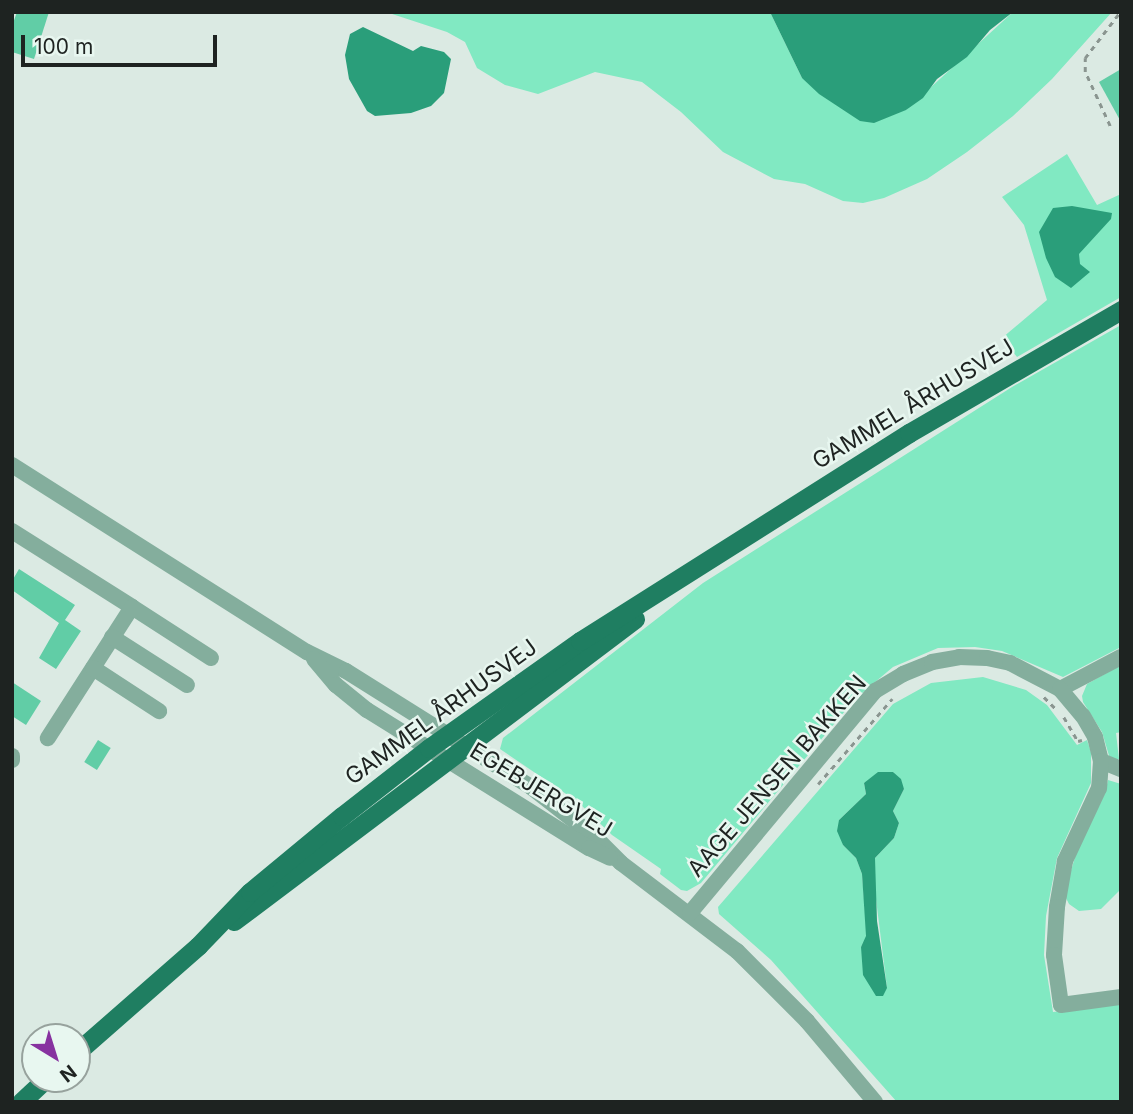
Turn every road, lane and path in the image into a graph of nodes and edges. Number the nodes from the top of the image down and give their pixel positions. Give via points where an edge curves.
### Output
1 (1120, 12) edge
2 (1110, 126) dead end
3 (1121, 310) edge
4 (12, 465) edge
5 (12, 531) edge
6 (734, 545) junction
7 (132, 607) junction
8 (112, 638) junction
9 (307, 652) junction
10 (1121, 657) edge
11 (211, 658) dead end
12 (93, 668) junction
13 (187, 685) dead end
14 (1060, 689) junction
15 (1036, 692) dead end
16 (899, 694) dead end
17 (159, 711) dead end
18 (450, 734) junction
19 (1095, 737) junction
20 (48, 738) dead end
21 (467, 745) junction
22 (429, 748) junction
23 (448, 760) junction
24 (1101, 761) junction
25 (1121, 769) edge
26 (813, 790) dead end
27 (621, 863) junction
28 (690, 913) junction
29 (198, 946) junction
30 (1121, 997) edge
31 (91, 1040) edge
32 (875, 1102) edge

1 - 2 path via 1086,58 1085,72
3 - 6 main road, GAMMEL ÅRHUSVEJ via 909,433
4 - 9 street, EGEBJERGVEJ
5 - 7 street
6 - 18 main road, GAMMEL ÅRHUSVEJ via 580,640
6 - 21 main road, GAMMEL ÅRHUSVEJ
7 - 8 street
7 - 11 street
8 - 12 street
8 - 13 street
9 - 18 street, EGEBJERGVEJ
9 - 22 street, EGEBJERGVEJ via 336,685 367,710
10 - 14 street
12 - 17 street
12 - 20 street
14 - 19 street, AAGE JENSEN BAKKEN
14 - 28 street, AAGE JENSEN BAKKEN via 1010,663 959,657 932,662 885,685 866,701
15 - 19 path via 1059,712 1078,741
16 - 26 path
18 - 21 street, EGEBJERGVEJ
18 - 22 main road, GAMMEL ÅRHUSVEJ
19 - 24 street, AAGE JENSEN BAKKEN
21 - 23 main road, GAMMEL ÅRHUSVEJ
21 - 27 street, EGEBJERGVEJ via 531,787
22 - 23 street, EGEBJERGVEJ
22 - 29 main road, GAMMEL ÅRHUSVEJ via 250,892
23 - 27 street, EGEBJERGVEJ
23 - 29 main road, GAMMEL ÅRHUSVEJ
24 - 25 street
24 - 30 street, AAGE JENSEN BAKKEN via 1099,788 1065,861 1054,956 1061,1005
27 - 28 street, EGEBJERGVEJ
28 - 32 street, EGEBJERGVEJ via 737,951 807,1021
29 - 31 main road, GAMMEL ÅRHUSVEJ

